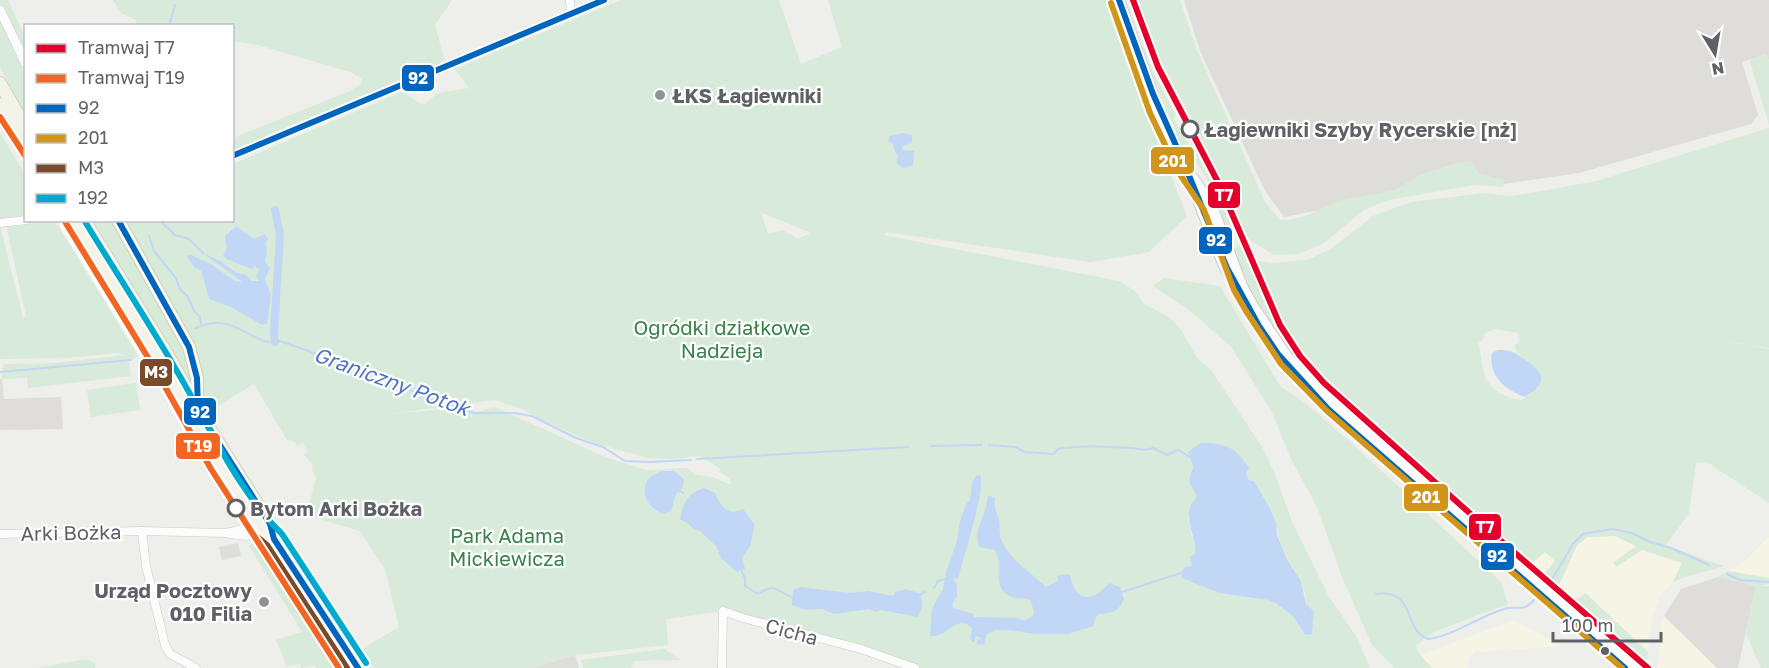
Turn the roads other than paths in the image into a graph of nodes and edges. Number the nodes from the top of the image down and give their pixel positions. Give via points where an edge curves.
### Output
1 (570, 0) edge
2 (604, 0) edge
3 (1119, 0) edge
4 (0, 10) edge
5 (570, 14) junction
6 (24, 60) edge
7 (0, 83) edge
8 (0, 104) edge
9 (24, 125) edge
10 (24, 142) edge
11 (234, 155) edge
12 (1185, 166) junction
13 (24, 220) edge
14 (119, 222) edge
15 (0, 223) edge
16 (81, 225) edge
17 (198, 408) junction
18 (263, 522) junction
19 (142, 531) junction
20 (0, 534) edge
21 (358, 667) edge
22 (196, 668) edge
23 (722, 668) edge
24 (915, 668) edge
25 (1625, 668) edge
26 (1636, 668) edge

1 - 5 street
2 - 5 street
3 - 12 main road via 1145,75
4 - 6 street
5 - 11 street
7 - 9 main road
8 - 10 main road
12 - 25 main road via 1236,290 1261,333 1294,376
12 - 26 main road via 1208,199 1253,306 1300,371
13 - 15 street
14 - 17 main road via 189,347
16 - 17 main road
16 - 18 main road via 207,444
17 - 18 main road
18 - 19 street, Arki Bożka via 247,536
18 - 21 main road
19 - 20 street, Arki Bożka
19 - 22 street, Arki Bożka via 141,542 165,645 170,654
23 - 24 street, Cicha via 723,611

